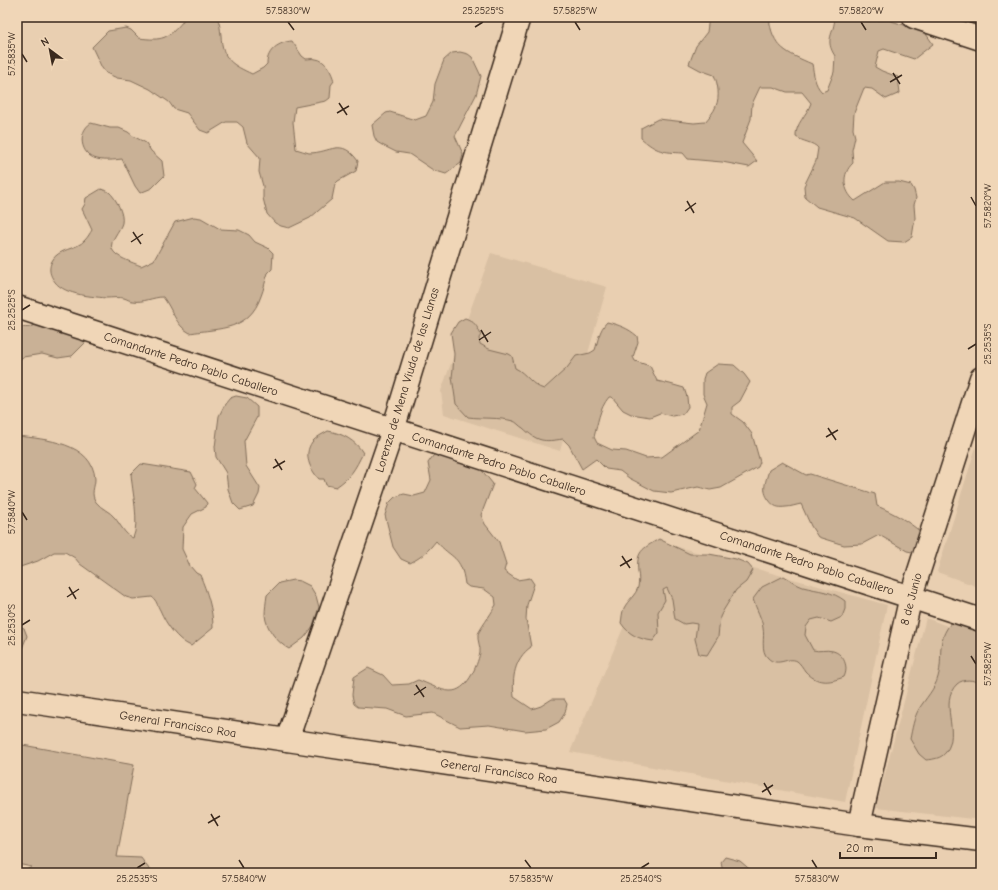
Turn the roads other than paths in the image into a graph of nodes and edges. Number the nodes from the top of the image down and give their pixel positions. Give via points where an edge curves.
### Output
1 (519, 17) edge
2 (914, 17) edge
3 (981, 39) edge
4 (17, 307) edge
5 (981, 378) edge
6 (393, 430) junction
7 (911, 596) junction
8 (981, 620) edge
9 (17, 700) edge
10 (287, 740) junction
11 (859, 825) junction
12 (981, 840) edge

1 - 6 street, Lorenza de Mena Viuda de las Llanas
2 - 3 street
4 - 6 street, Comandante Pedro Pablo Caballero
5 - 7 street, 8 de Junio
6 - 7 street, Comandante Pedro Pablo Caballero
6 - 10 street, Lorenza de Mena Viuda de las Llanas
7 - 8 street, Comandante Pedro Pablo Caballero
7 - 11 street, 8 de Junio
9 - 10 street, General Francisco Roa
10 - 11 street, General Francisco Roa
11 - 12 street, General Francisco Roa

